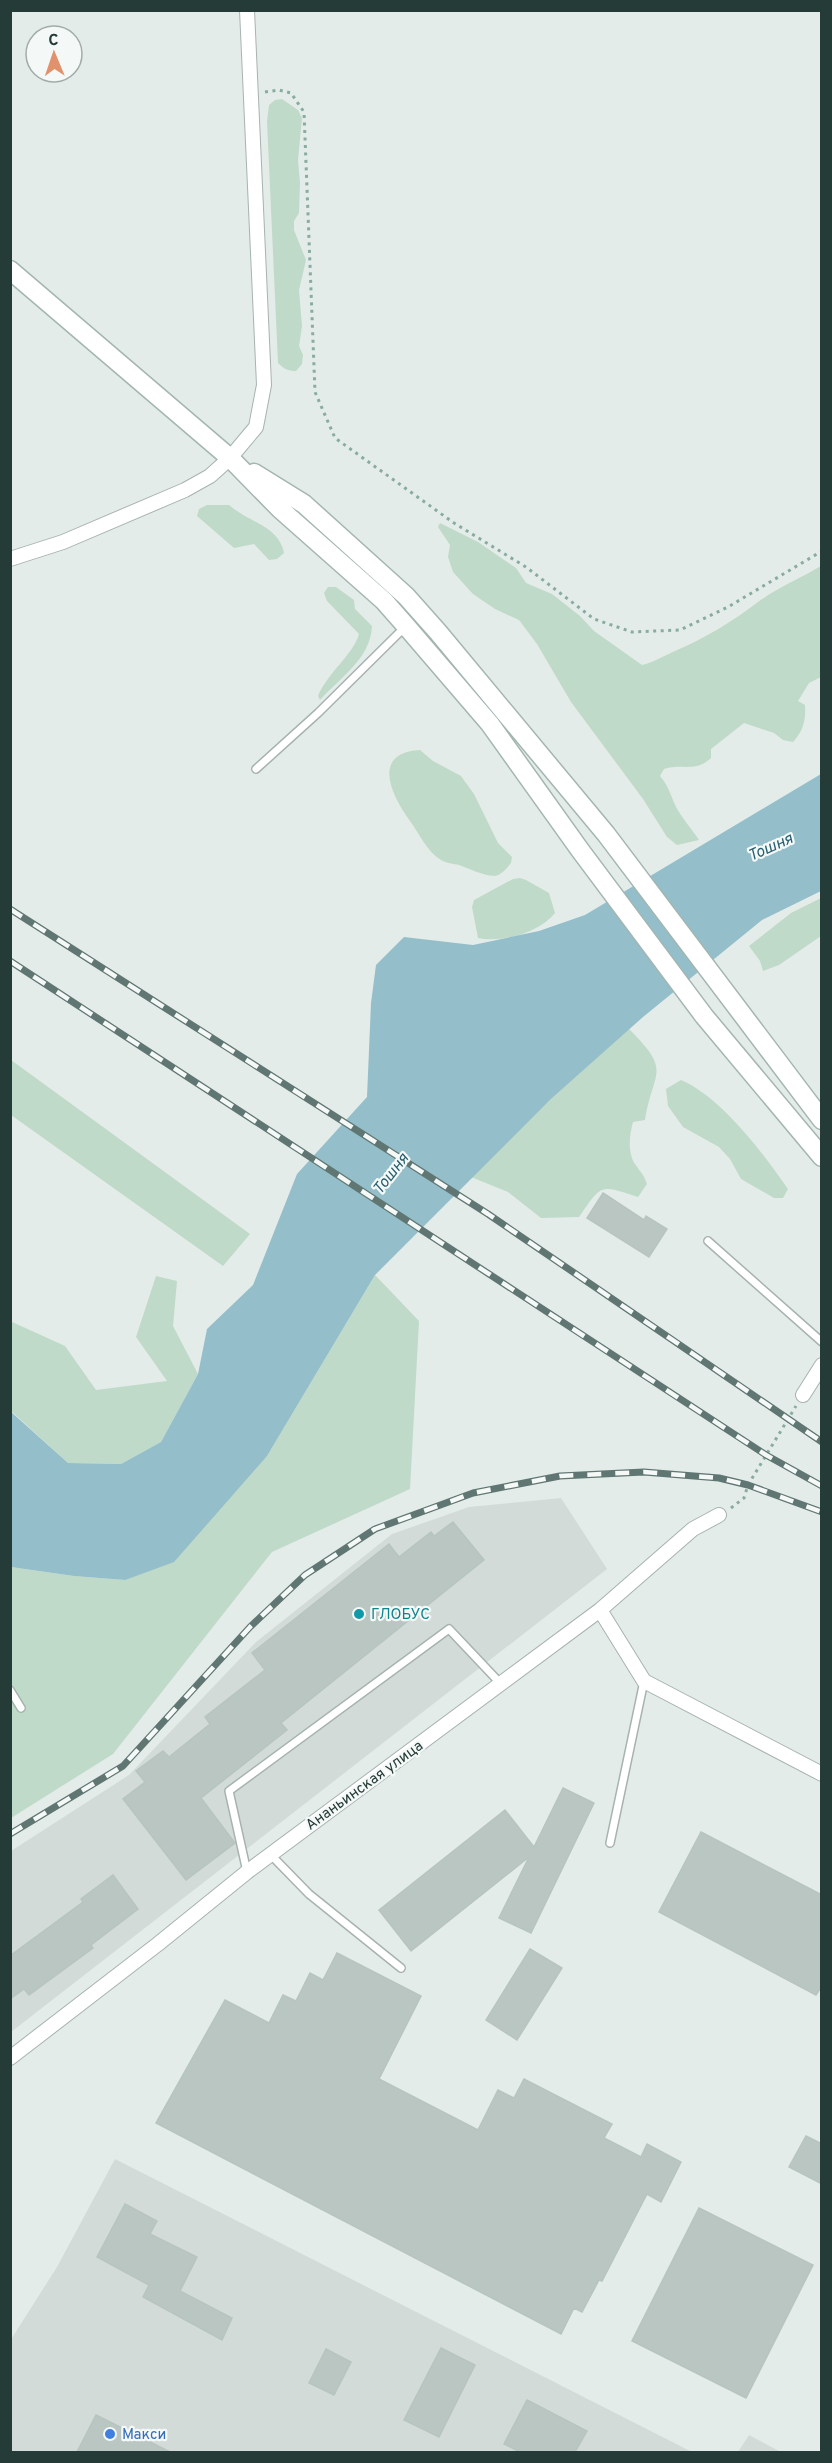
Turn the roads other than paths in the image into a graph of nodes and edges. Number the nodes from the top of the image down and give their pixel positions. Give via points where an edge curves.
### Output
1 (247, 10) edge
2 (10, 270) edge
3 (230, 458) junction
4 (10, 559) edge
5 (406, 626) junction
6 (256, 769) dead end
7 (822, 1120) edge
8 (822, 1157) edge
9 (708, 1241) dead end
10 (822, 1342) edge
11 (822, 1365) edge
12 (803, 1395) road end
13 (719, 1515) road end
14 (600, 1610) junction
15 (644, 1681) junction
16 (501, 1684) junction
17 (10, 1690) edge
18 (21, 1708) dead end
19 (822, 1774) edge
20 (610, 1843) dead end
21 (270, 1854) junction
22 (247, 1872) junction
23 (401, 1968) dead end
24 (10, 2058) edge

1 - 3 street via 264,385 256,427
2 - 3 main road
3 - 4 street via 210,476 184,490 63,542
3 - 5 main road
3 - 7 main road via 304,504 406,596 606,834
5 - 6 lane
5 - 8 main road via 489,724 704,1016
9 - 10 lane
11 - 12 street
13 - 14 street, Ананьинская улица via 693,1529
14 - 15 street
14 - 16 street, Ананьинская улица
15 - 19 street
15 - 20 lane
16 - 21 street, Ананьинская улица
16 - 22 lane via 449,1629 229,1791
17 - 18 lane
21 - 22 street, Ананьинская улица
21 - 23 lane via 309,1894
22 - 24 street, Ананьинская улица

